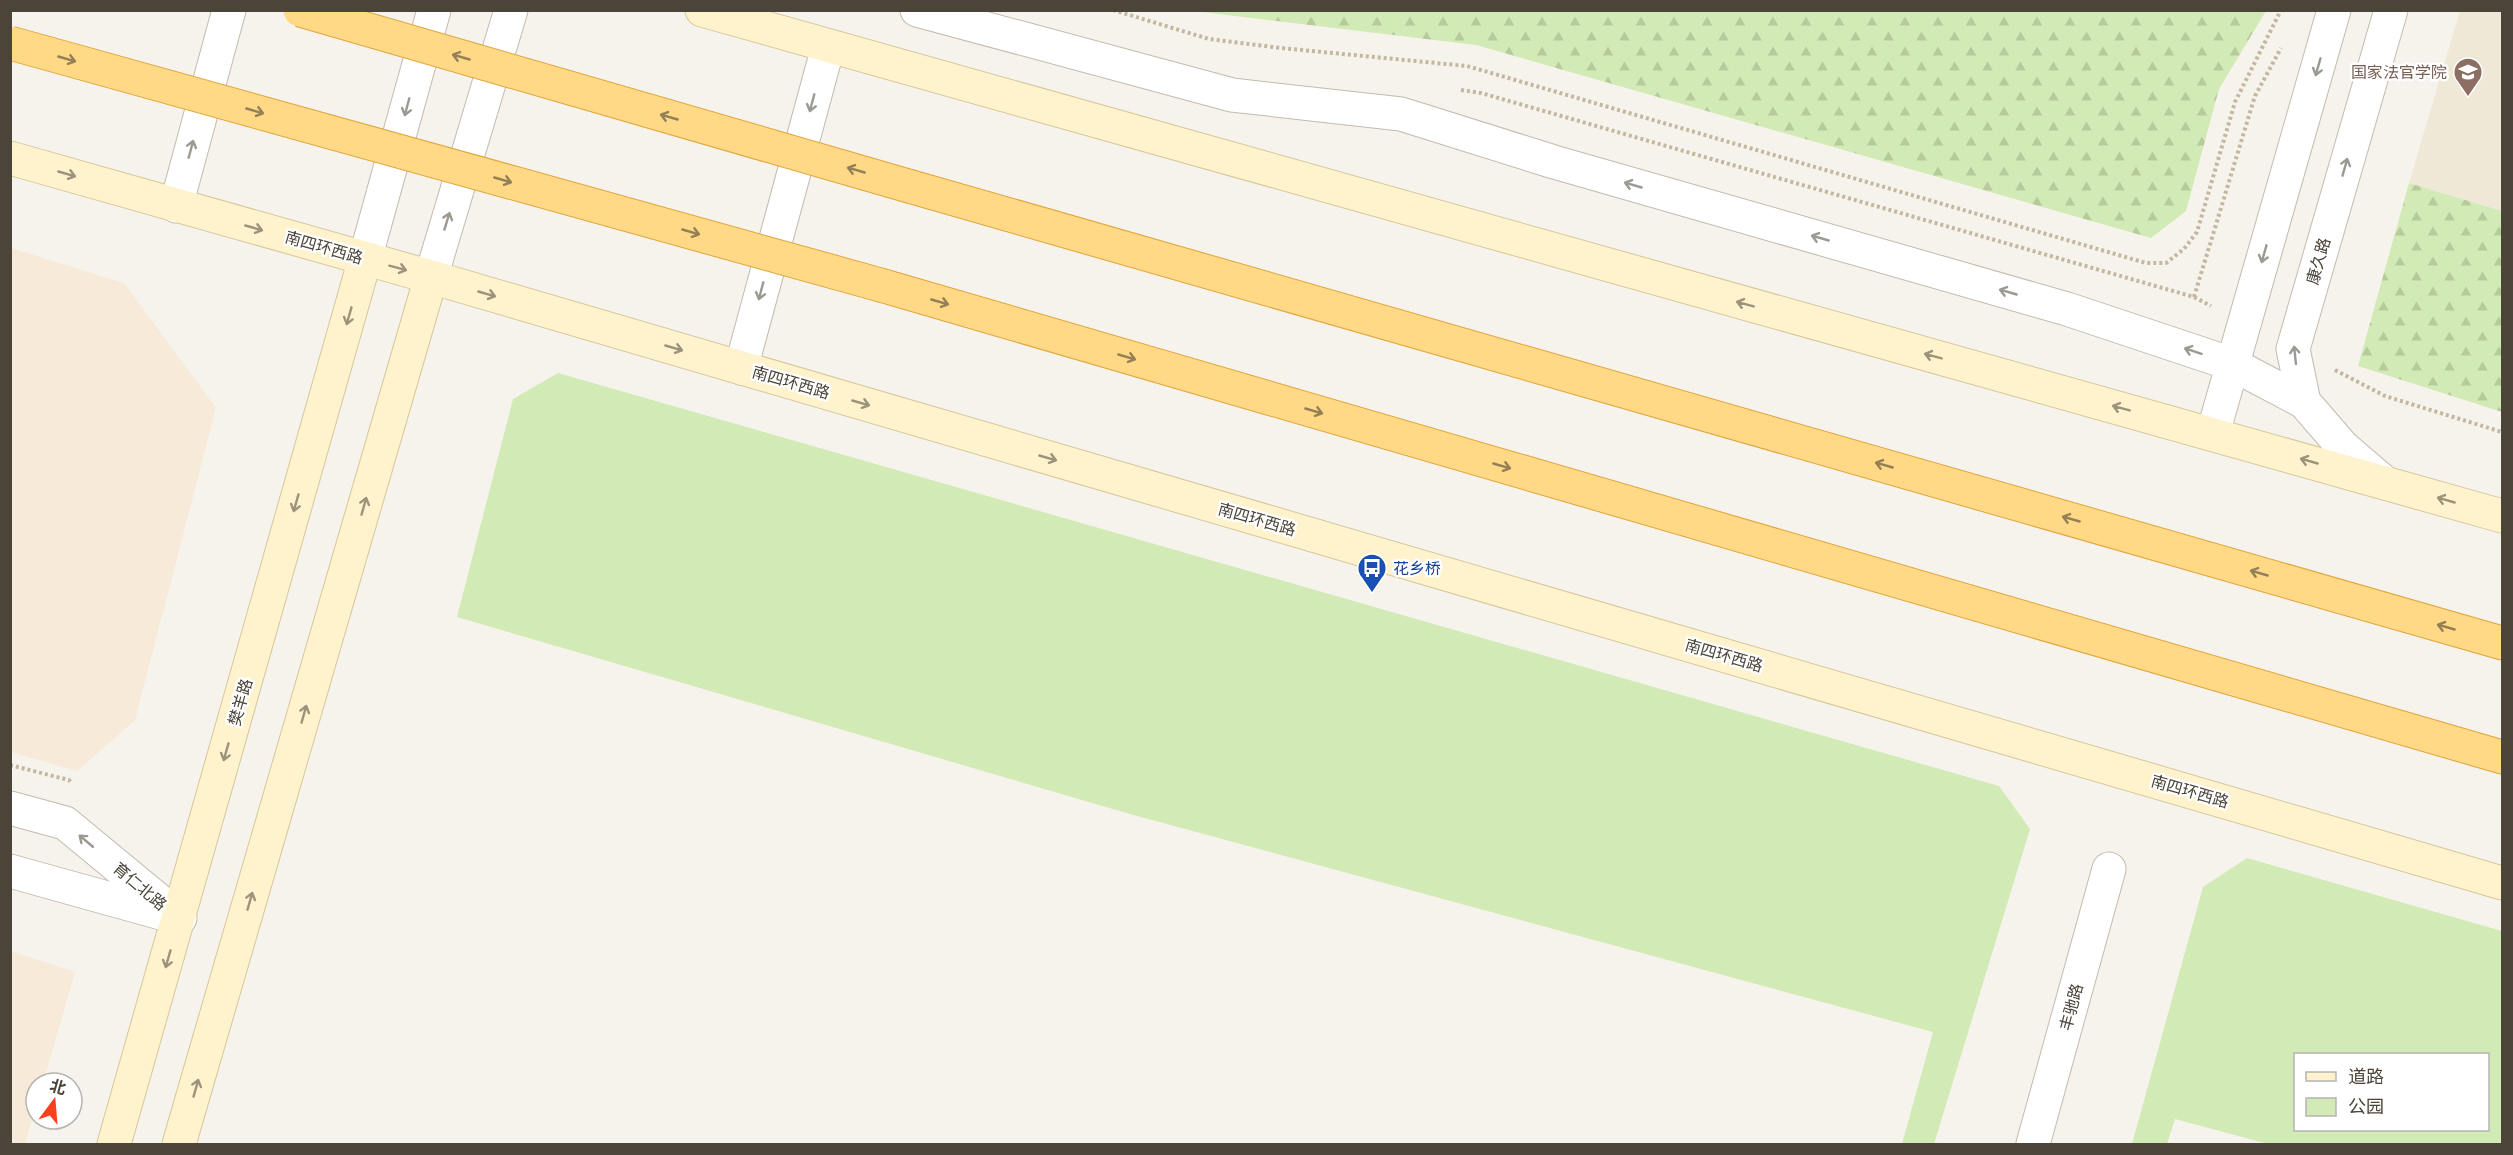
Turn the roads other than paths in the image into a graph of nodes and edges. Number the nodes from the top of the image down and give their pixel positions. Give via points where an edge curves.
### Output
1 (229, 10) edge
2 (300, 10) edge
3 (434, 10) edge
4 (511, 10) edge
5 (702, 10) edge
6 (917, 10) edge
7 (2334, 10) edge
8 (2391, 10) edge
9 (10, 43) edge
10 (828, 47) junction
11 (10, 158) edge
12 (176, 206) junction
13 (365, 259) junction
14 (430, 277) junction
15 (2232, 364) junction
16 (741, 368) junction
17 (2304, 402) junction
18 (2213, 433) junction
19 (2385, 483) junction
20 (2502, 516) edge
21 (2502, 643) edge
22 (2502, 758) edge
23 (10, 808) edge
24 (2109, 869) dead end
25 (10, 871) edge
26 (2502, 883) edge
27 (180, 918) junction
28 (114, 1144) edge
29 (179, 1144) edge
30 (2033, 1144) edge

12 -> 1 street
21 -> 2 highway, bridge
3 -> 13 street
14 -> 4 street
5 - 10 main road
15 -> 6 street via 2067,309 1554,162 1401,114 1232,95
7 -> 15 street
17 -> 8 street, 康久路 via 2293,349
9 -> 22 highway, bridge via 884,286
10 -> 16 street
18 -> 10 main road
11 -> 12 main road, 南四环西路
12 -> 13 main road, 南四环西路
13 -> 14 main road, 南四环西路
13 -> 27 main road, 樊羊路
14 -> 16 main road, 南四环西路
29 -> 14 main road
15 - 17 street
15 - 18 street
16 -> 26 main road, 南四环西路
17 - 19 street, 康久路 via 2343,447
19 -> 18 main road
20 -> 19 main road
27 -> 23 street, 育仁北路 via 65,823
24 - 30 street, 丰驰路
25 - 27 street, 育仁北路
27 -> 28 main road, 樊羊路

